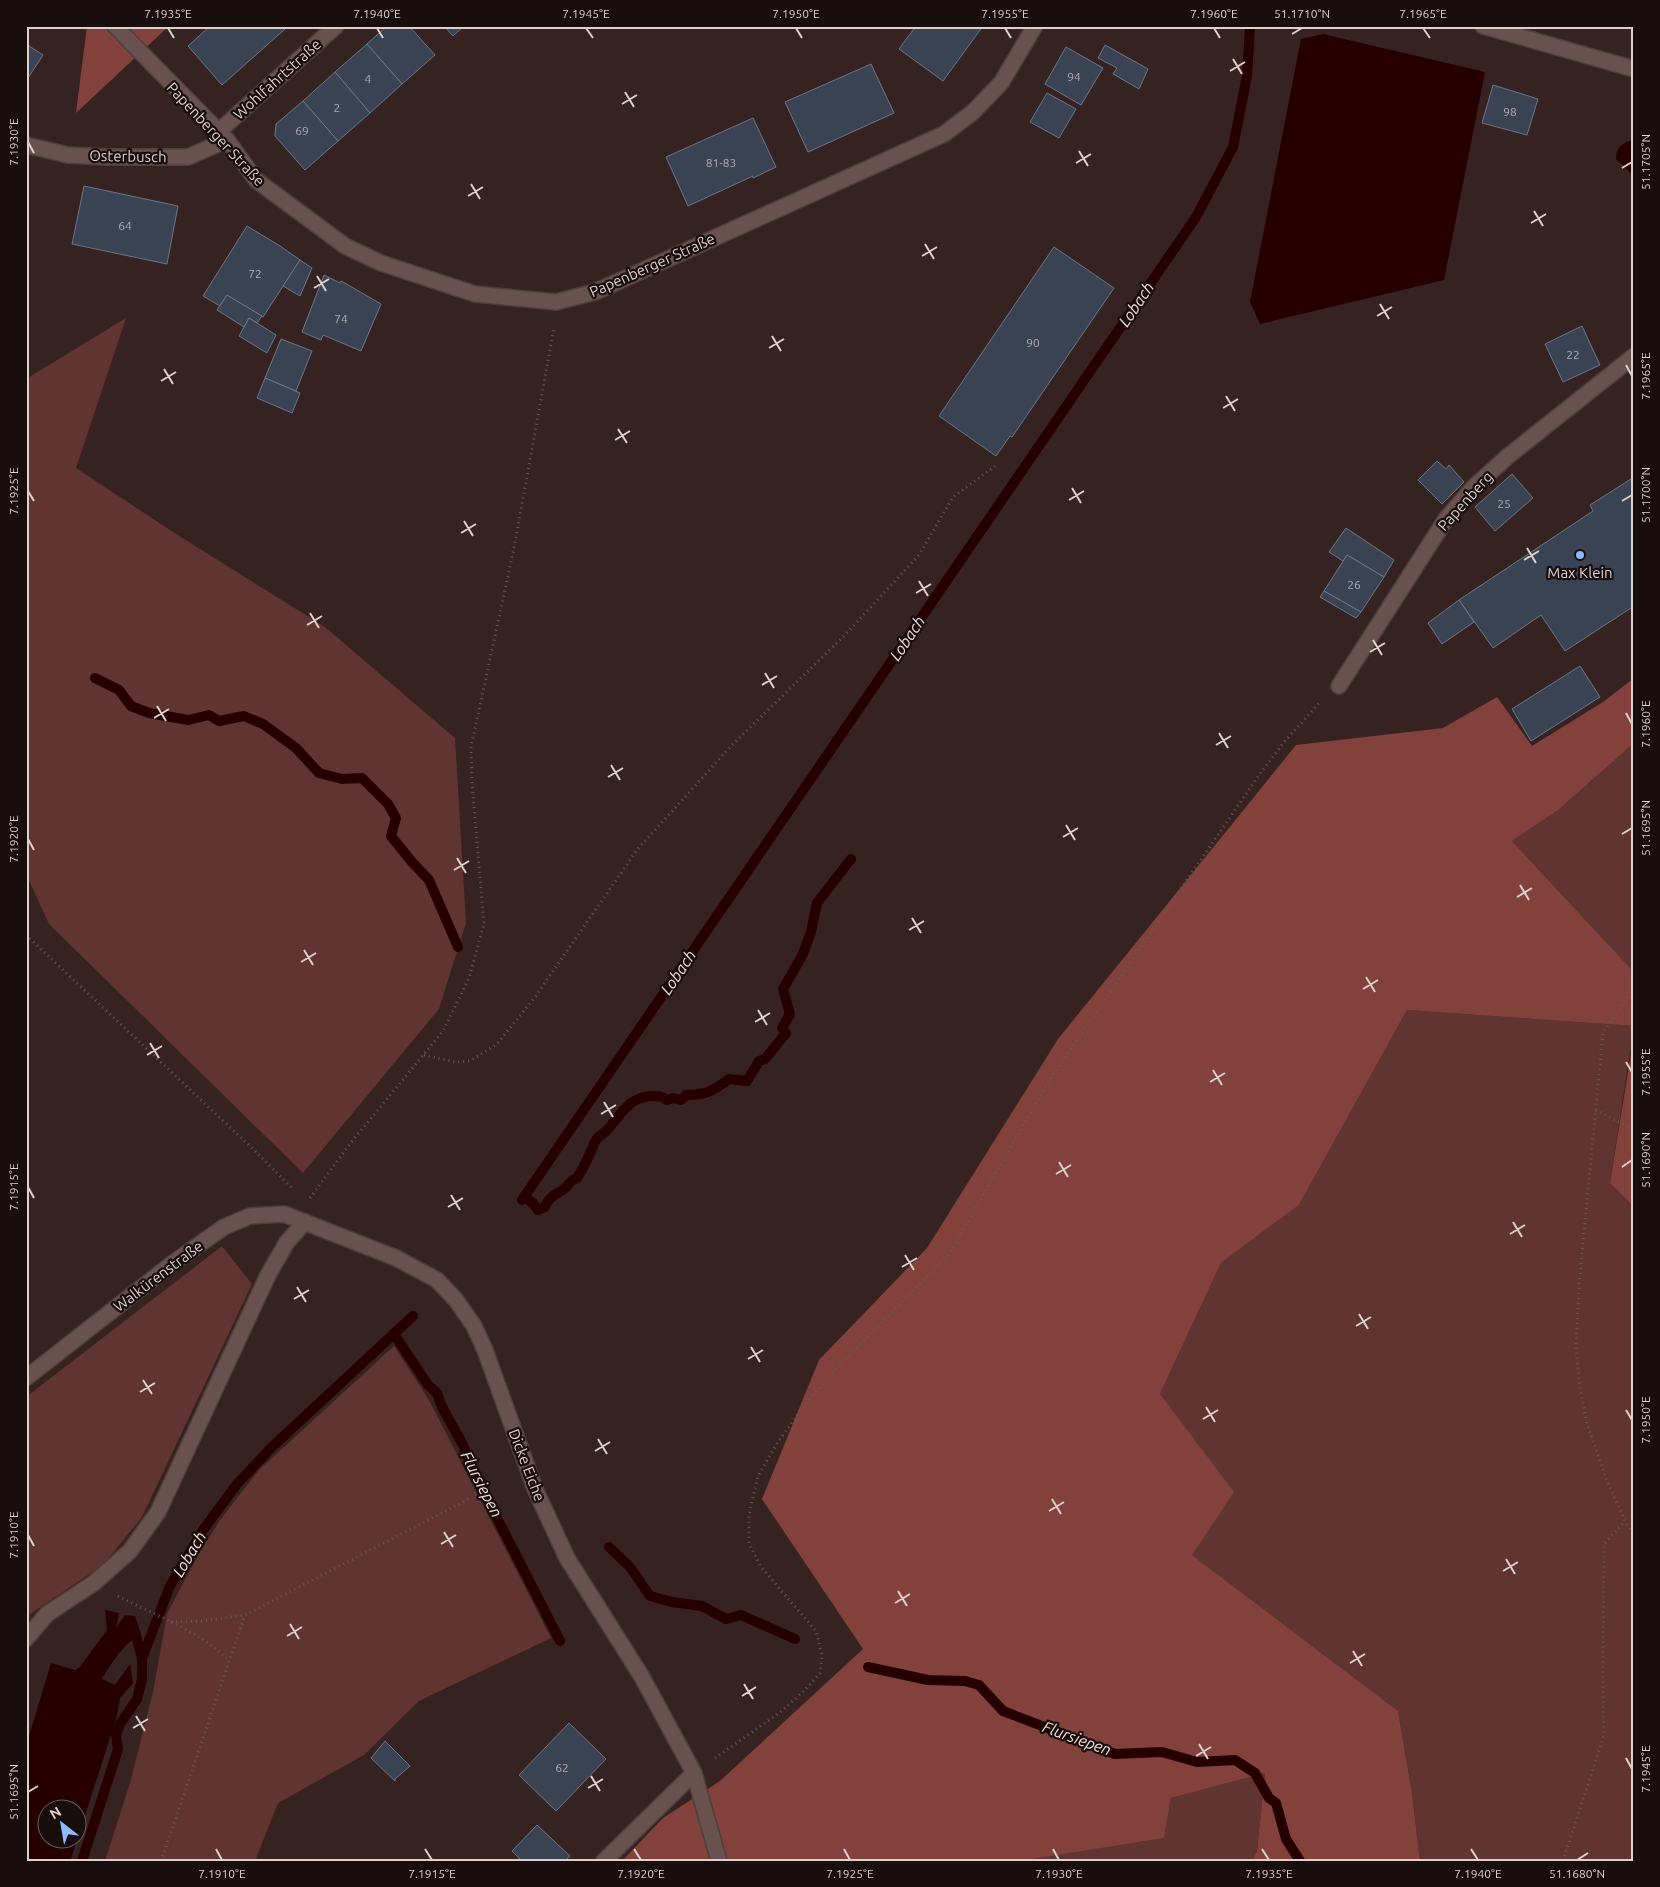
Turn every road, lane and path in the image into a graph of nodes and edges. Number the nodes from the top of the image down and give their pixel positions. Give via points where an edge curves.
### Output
1 (114, 26) edge
2 (336, 26) edge
3 (1036, 26) edge
4 (1483, 26) edge
5 (1634, 69) edge
6 (222, 136) junction
7 (26, 144) edge
8 (556, 302) junction
9 (1634, 356) edge
10 (995, 466) dead end
11 (1340, 686) joint
12 (26, 935) edge
13 (1634, 989) edge
14 (424, 1055) junction
15 (1596, 1110) junction
16 (1634, 1130) edge
17 (305, 1222) junction
18 (26, 1378) edge
19 (468, 1499) dead end
20 (1625, 1521) junction
21 (1634, 1535) edge
22 (143, 1609) dead end
23 (245, 1615) junction
24 (171, 1622) junction
25 (26, 1639) edge
26 (228, 1660) junction
27 (694, 1773) junction
28 (160, 1861) edge
29 (604, 1861) edge
30 (719, 1861) edge
31 (1564, 1861) edge

1 - 6 street, Papenberger Straße
2 - 6 street, Wohlfahrtstraße
3 - 8 street, Papenberger Straße via 1001,83 944,134 595,292
4 - 5 street
6 - 7 street, Osterbusch via 188,157 68,155
6 - 8 street, Papenberger Straße via 256,180 345,246 388,266 475,294
8 - 14 path via 553,335 514,548 471,746 484,924 469,978 443,1031
9 - 11 street, Papenberg via 1472,488 1446,519
10 - 14 path via 953,497 919,555 844,636 731,746 637,850 535,997 498,1044 470,1061 455,1062
11 - 27 path via 1319,702 1259,775 1045,1087 950,1253 832,1373 771,1453 758,1476 749,1514 749,1544 761,1566 816,1631 822,1655 820,1673 782,1711
12 - 17 path via 298,1194
13 - 15 path via 1603,1032
14 - 17 path via 311,1196
15 - 16 path
15 - 20 path via 1576,1346 1587,1424
17 - 18 street, Walkürenstraße via 284,1214 250,1216 224,1227
17 - 25 street via 287,1242 268,1275 158,1512 130,1551 105,1574 47,1614
17 - 27 street, Dicke Eiche via 396,1258 437,1280 456,1300 474,1326 485,1350 535,1489 567,1558 642,1677
19 - 23 path
20 - 21 path
20 - 31 path via 1604,1544 1604,1735
22 - 24 path
23 - 24 path
23 - 26 path
24 - 26 path via 214,1646
26 - 28 path
27 - 29 street
27 - 30 street, Dicke Eiche

